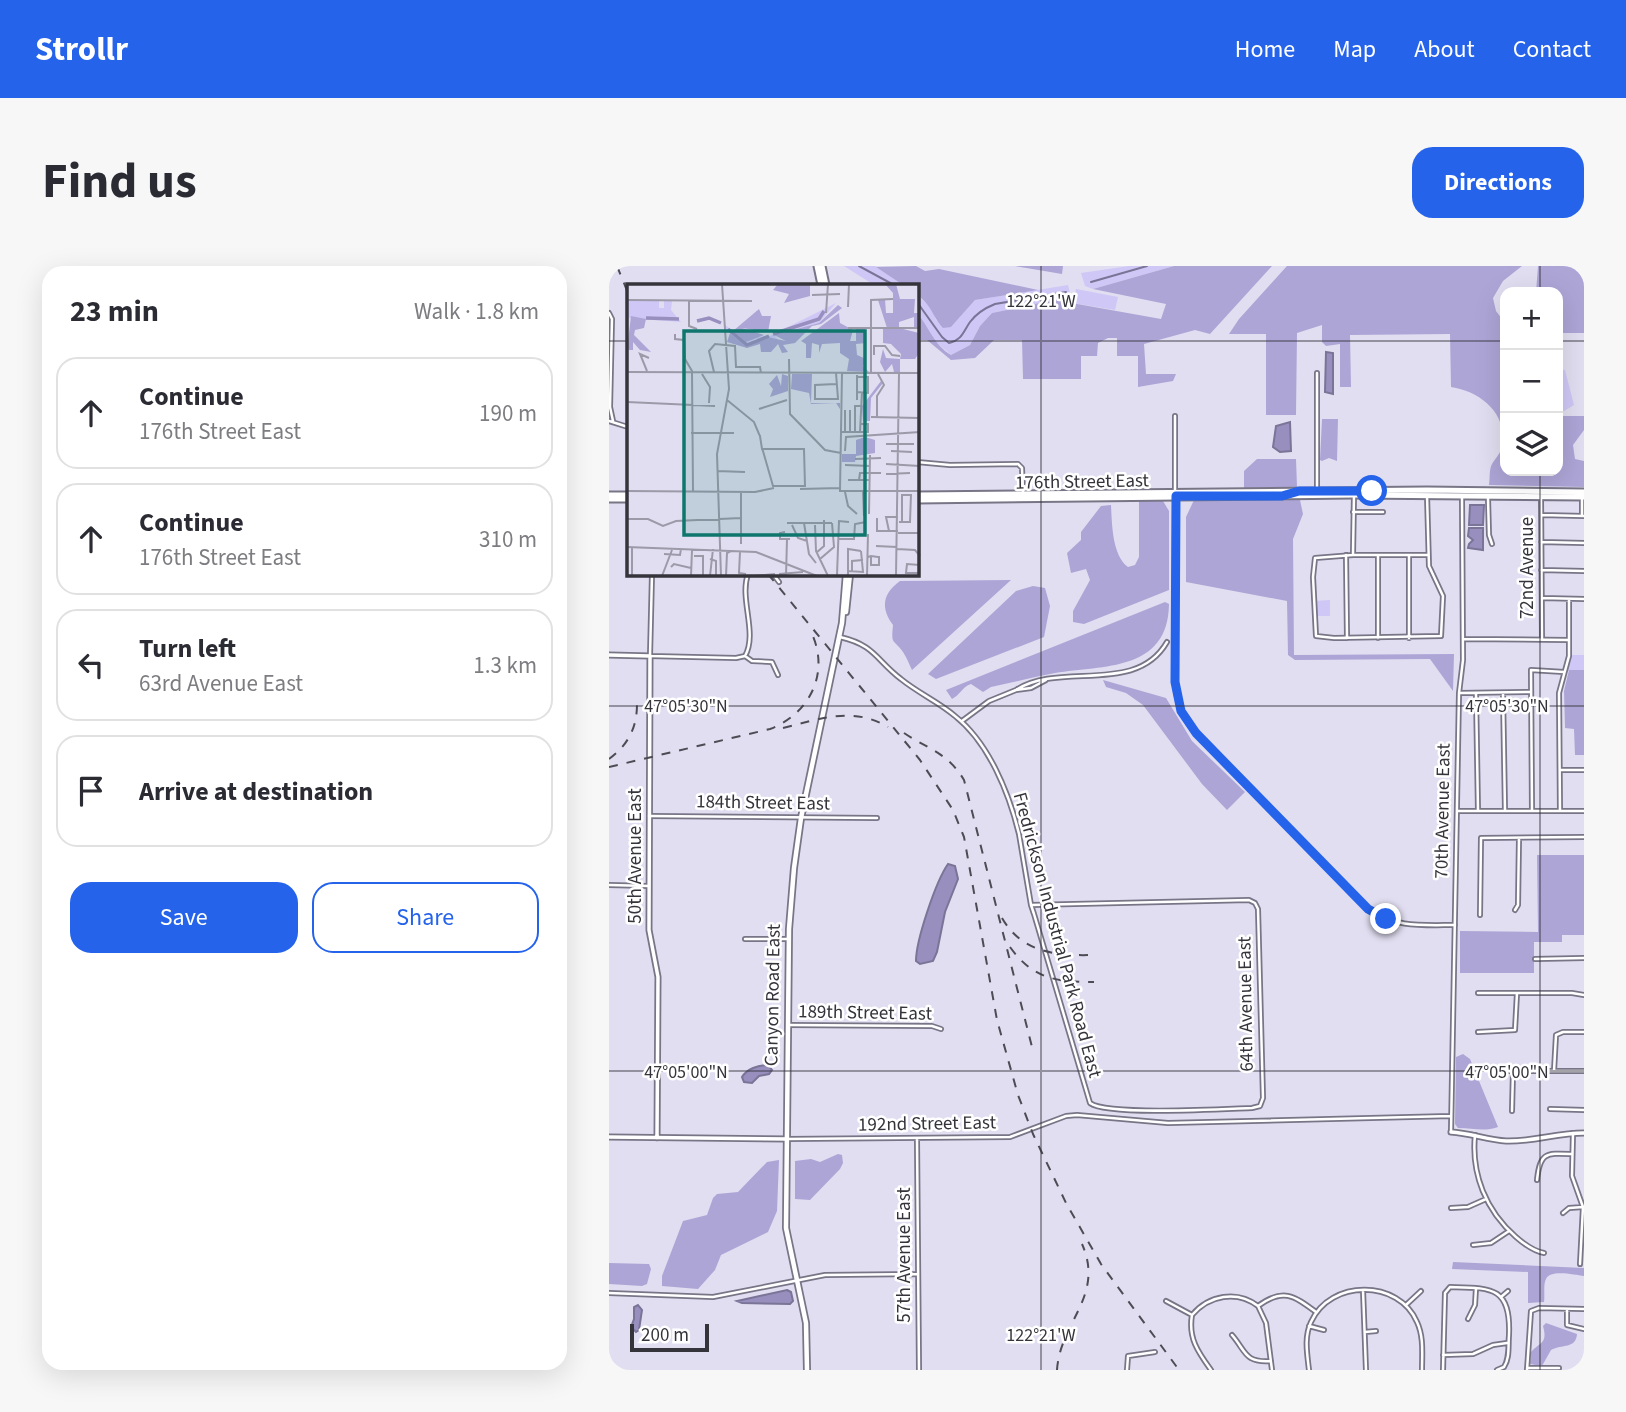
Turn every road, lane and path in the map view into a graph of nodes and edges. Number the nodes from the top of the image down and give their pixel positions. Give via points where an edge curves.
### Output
1 (609, 314) edge
2 (610, 349) edge
3 (1317, 373) dead end
4 (1175, 416) dead end
5 (611, 421) edge
6 (919, 462) edge
7 (1299, 491) junction
8 (1317, 491) junction
9 (1136, 492) junction
10 (1462, 492) junction
11 (1176, 494) junction
12 (919, 495) edge
13 (1354, 495) junction
14 (1427, 495) junction
15 (1488, 495) junction
16 (1583, 495) edge
17 (1021, 496) junction
18 (1282, 496) junction
19 (1541, 496) junction
20 (609, 497) edge
21 (627, 497) edge
22 (1119, 497) junction
23 (919, 500) edge
24 (1353, 512) junction
25 (1383, 512) dead end
26 (1541, 515) junction
27 (1583, 516) edge
28 (1541, 542) junction
29 (1584, 543) edge
30 (1492, 544) dead end
31 (1346, 555) junction
32 (1353, 555) junction
33 (1378, 555) junction
34 (1409, 555) junction
35 (1428, 555) junction
36 (1541, 570) junction
37 (1584, 571) edge
38 (652, 576) edge
39 (747, 576) edge
40 (774, 576) edge
41 (848, 576) edge
42 (779, 582) dead end
43 (1541, 598) junction
44 (1569, 599) junction
45 (1584, 599) edge
46 (840, 637) junction
47 (1347, 638) junction
48 (1378, 638) junction
49 (1409, 638) junction
50 (1463, 639) junction
51 (1542, 639) junction
52 (1569, 640) junction
53 (1167, 642) dead end
54 (609, 655) edge
55 (650, 656) junction
56 (745, 656) junction
57 (1564, 672) junction
58 (778, 675) dead end
59 (1531, 692) junction
60 (1459, 693) junction
61 (1476, 693) junction
62 (1503, 693) junction
63 (961, 722) junction
64 (1560, 770) junction
65 (1584, 770) edge
66 (1458, 811) junction
67 (1478, 811) junction
68 (1505, 811) junction
69 (1532, 811) junction
70 (1560, 811) junction
71 (1584, 811) edge
72 (649, 816) junction
73 (801, 818) junction
74 (877, 818) dead end
75 (1584, 837) edge
76 (1519, 838) junction
77 (609, 885) edge
78 (649, 886) junction
79 (1031, 905) junction
80 (1515, 910) dead end
81 (1480, 915) dead end
82 (1455, 925) junction
83 (745, 939) dead end
84 (789, 939) junction
85 (1584, 958) edge
86 (1535, 959) dead end
87 (1478, 993) dead end
88 (1517, 993) junction
89 (1584, 995) edge
90 (788, 1025) junction
91 (941, 1029) dead end
92 (1478, 1032) dead end
93 (1584, 1032) edge
94 (1494, 1071) dead end
95 (1513, 1071) junction
96 (1554, 1071) junction
97 (1584, 1071) edge
98 (1093, 1105) joint
99 (1550, 1110) dead end
100 (1584, 1110) edge
101 (1512, 1111) dead end
102 (1451, 1116) junction
103 (1451, 1132) joint
104 (1573, 1133) junction
105 (1584, 1133) edge
106 (1475, 1134) junction
107 (609, 1137) edge
108 (657, 1138) junction
109 (787, 1139) junction
110 (917, 1139) junction
111 (1572, 1154) junction
112 (1537, 1180) dead end
113 (1486, 1199) junction
114 (1583, 1207) edge
115 (1451, 1208) dead end
116 (1563, 1213) dead end
117 (1509, 1231) junction
118 (1473, 1245) dead end
119 (1544, 1253) dead end
120 (1580, 1264) dead end
121 (918, 1274) junction
122 (797, 1279) junction
123 (1476, 1288) junction
124 (1363, 1290) junction
125 (1421, 1290) dead end
126 (1508, 1291) dead end
127 (609, 1293) edge
128 (1501, 1297) junction
129 (1166, 1301) dead end
130 (1405, 1305) junction
131 (1258, 1306) junction
132 (1567, 1309) junction
133 (1584, 1309) edge
134 (1316, 1312) junction
135 (1192, 1315) junction
136 (1468, 1319) dead end
137 (1309, 1326) junction
138 (1584, 1329) edge
139 (1324, 1330) dead end
140 (1364, 1332) junction
141 (1375, 1332) dead end
142 (1231, 1335) dead end
143 (1509, 1343) junction
144 (1155, 1352) dead end
145 (1443, 1354) junction
146 (1271, 1362) junction
147 (1559, 1368) edge
148 (1527, 1369) edge
149 (807, 1370) edge
150 (919, 1370) edge
151 (1127, 1370) edge
152 (1211, 1370) edge
153 (1272, 1370) edge
154 (1309, 1370) edge
155 (1366, 1370) edge
156 (1422, 1370) edge
157 (1443, 1370) edge
158 (1497, 1370) edge

1 - 2 street
2 - 5 street
3 - 8 street
4 - 11 street
6 - 17 street via 1017,464 1021,466
7 - 8 main road, 176th Street East
7 - 11 main road, 176th Street East
7 - 18 main road
8 - 10 main road, 176th Street East
9 - 11 main road, 176th Street East
9 - 17 main road, 176th Street East
9 - 22 main road
10 - 14 main road, 176th Street East
10 - 15 main road, 176th Street East
10 - 16 main road, 176th Street East
10 - 50 street, 70th Avenue East
11 - 18 main road, 176th Street East
11 - 22 main road, 176th Street East
11 - 82 street via 1175,682 1186,720 1368,909 1401,924
12 - 17 main road, 176th Street East
13 - 14 main road, 176th Street East
13 - 18 main road, 176th Street East
13 - 24 street
14 - 35 street
15 - 19 main road, 176th Street East
15 - 30 street
16 - 19 main road, 176th Street East
16 - 27 street
17 - 22 main road, 176th Street East
17 - 23 main road, 176th Street East
19 - 26 street, 72nd Avenue
20 - 21 main road
24 - 25 street
24 - 32 street
26 - 27 street
26 - 28 street, 72nd Avenue
28 - 29 street
28 - 36 street, 72nd Avenue
31 - 32 street
31 - 47 street
31 - 47 street via 1315,558 1313,577 1316,636
32 - 33 street
33 - 34 street
33 - 48 street
34 - 35 street
34 - 49 street
35 - 49 street via 1442,592 1441,636
36 - 37 street
36 - 43 street, 72nd Avenue
38 - 55 street, 50th Avenue East
39 - 56 street
40 - 42 street
41 - 46 main road, Canyon Road East
43 - 44 street
43 - 51 street, 72nd Avenue
44 - 45 street
44 - 52 street
46 - 63 street, Fredrickson Industrial Park Road East via 867,646 899,678
46 - 73 main road, Canyon Road East
47 - 48 street
48 - 49 street
50 - 51 street
50 - 60 street, 70th Avenue East
51 - 52 street
52 - 57 street
53 - 63 street via 1155,657 1134,670 1023,685 989,701
54 - 55 street
55 - 56 street
55 - 72 street, 50th Avenue East
56 - 58 street via 772,662
57 - 59 street via 1531,670
57 - 64 street via 1559,693
59 - 62 street
59 - 69 street
60 - 61 street
60 - 66 street, 70th Avenue East
61 - 62 street
61 - 67 street
62 - 68 street
63 - 79 street, Fredrickson Industrial Park Road East via 988,758 1008,798
64 - 65 street
64 - 70 street
66 - 67 street
66 - 82 street, 70th Avenue East
67 - 68 street
68 - 69 street
69 - 70 street
70 - 71 street
72 - 73 street, 184th Street East
72 - 78 street, 50th Avenue East
73 - 74 street, 184th Street East
73 - 84 main road, Canyon Road East
75 - 76 street
76 - 80 street
76 - 81 street via 1481,838
77 - 78 street
78 - 108 street, 50th Avenue East via 650,939 659,986
79 - 98 street, Fredrickson Industrial Park Road East via 1087,1100
79 - 98 street, 64th Avenue East via 1249,900 1258,909 1260,1106 1135,1110
82 - 102 street, 70th Avenue East
83 - 84 street
84 - 90 main road, Canyon Road East
85 - 86 street
87 - 88 street
88 - 89 street
88 - 92 street via 1514,1031
90 - 91 street, 189th Street East
90 - 109 main road, Canyon Road East
93 - 96 street via 1556,1035
94 - 95 street
95 - 96 street
95 - 101 street
96 - 97 street
99 - 100 street
102 - 103 street, 70th Avenue East
102 - 110 street, 192nd Street East via 1168,1123 1077,1115 1010,1138
103 - 106 street
104 - 105 street
104 - 106 street via 1514,1141
104 - 111 street
106 - 113 street via 1476,1170
107 - 108 street, 192nd Street East
108 - 109 street, 192nd Street East
109 - 110 street, 192nd Street East
109 - 122 main road, Canyon Road East via 786,1228
110 - 121 street, 57th Avenue East
111 - 112 street via 1544,1156
111 - 114 street via 1573,1180
113 - 115 street
113 - 117 street
114 - 116 street
114 - 120 street
117 - 118 street via 1496,1241
117 - 119 street
121 - 122 street
121 - 150 street, 57th Avenue East
122 - 127 street via 713,1297
122 - 149 main road, Canyon Road East via 806,1323
123 - 128 street
123 - 136 street
123 - 145 street via 1447,1289
124 - 130 street via 1391,1295
124 - 134 street via 1336,1296
124 - 140 street
125 - 130 street
126 - 128 street
128 - 143 street via 1509,1314
129 - 135 street
130 - 156 street via 1421,1331
131 - 134 street via 1288,1295
131 - 135 street via 1240,1297 1219,1298
131 - 146 street via 1266,1323
132 - 133 street
132 - 138 street via 1566,1324
132 - 148 street via 1534,1309 1529,1315
134 - 137 street
135 - 152 street via 1194,1345
137 - 139 street
137 - 154 street
140 - 141 street
140 - 155 street
142 - 146 street via 1250,1359
143 - 145 street via 1473,1354
143 - 158 street via 1507,1362
144 - 151 street via 1128,1356
145 - 157 street
146 - 153 street
147 - 148 street

